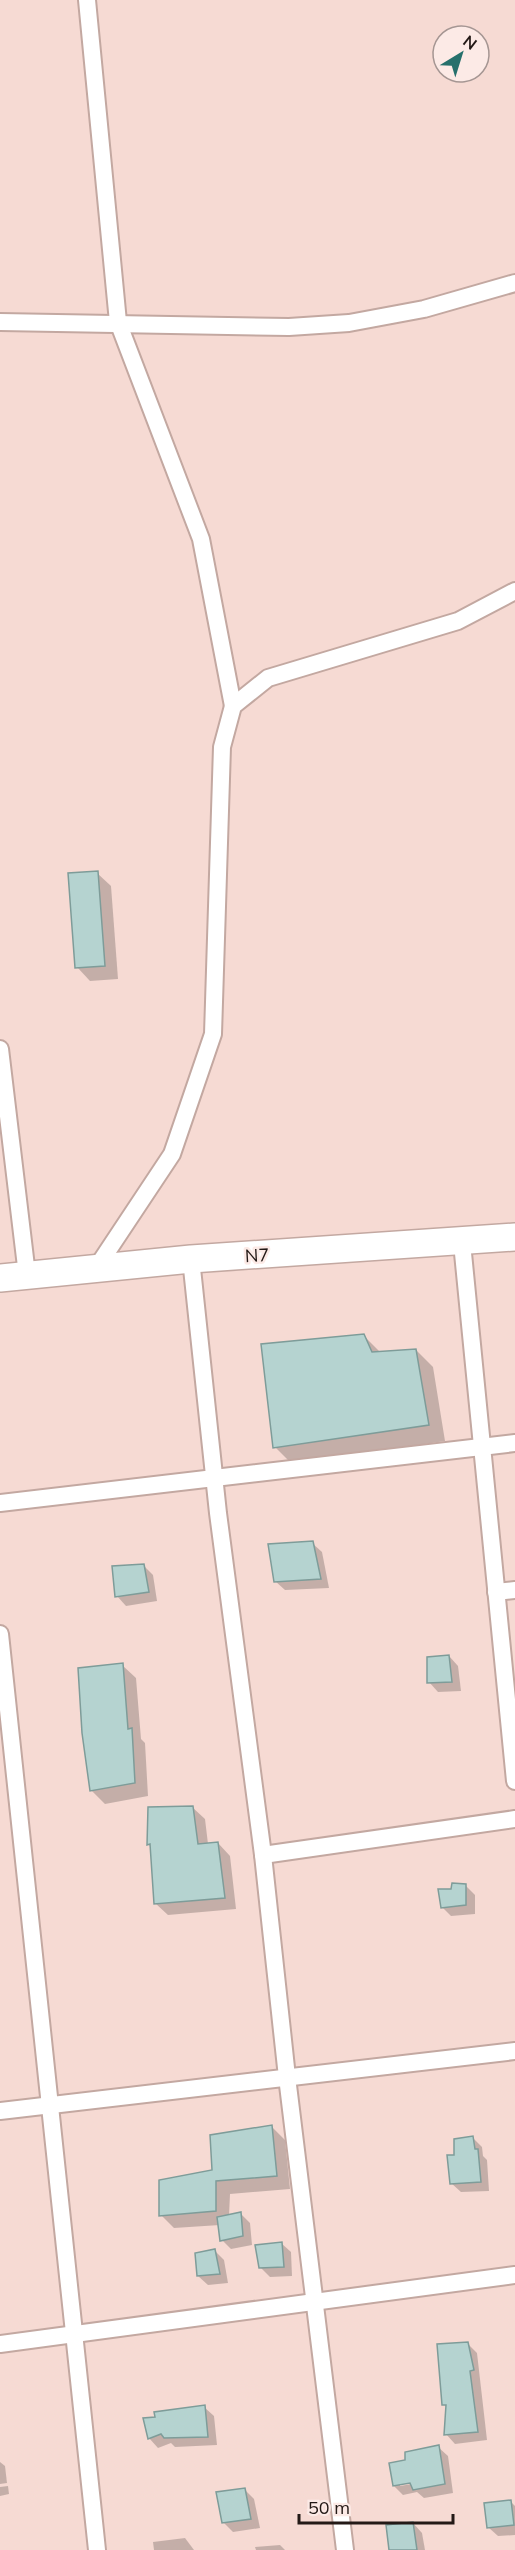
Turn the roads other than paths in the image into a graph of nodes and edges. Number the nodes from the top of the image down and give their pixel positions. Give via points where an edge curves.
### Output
1 (87, 0) edge
2 (515, 283) edge
3 (0, 321) edge
4 (118, 322) junction
5 (515, 591) edge
6 (233, 706) junction
7 (0, 1049) edge
8 (515, 1237) edge
9 (462, 1243) junction
10 (191, 1259) junction
11 (97, 1267) junction
12 (27, 1275) junction
13 (0, 1278) edge
14 (515, 1443) edge
15 (482, 1447) junction
16 (214, 1479) junction
17 (0, 1503) edge
18 (515, 1590) edge
19 (496, 1592) junction
20 (0, 1634) edge
21 (515, 1781) edge
22 (515, 1819) edge
23 (263, 1855) junction
24 (515, 2051) edge
25 (287, 2077) junction
26 (50, 2105) junction
27 (0, 2111) edge
28 (515, 2275) edge
29 (315, 2302) junction
30 (75, 2334) junction
31 (0, 2344) edge
32 (97, 2550) edge
33 (345, 2550) edge

1 - 4 street
2 - 4 street via 424,309 349,323 289,327
3 - 4 street
4 - 6 street via 201,539
5 - 6 street via 458,621 268,678
6 - 11 street via 222,747 213,1034 172,1154
7 - 12 street
8 - 9 main road, N7
9 - 10 main road, N7
9 - 15 street
10 - 11 main road, N7
10 - 16 street
11 - 12 main road, N7
12 - 13 main road, N7
14 - 15 street
15 - 16 street
15 - 19 street
16 - 17 street
16 - 23 street
18 - 19 street
19 - 21 street
20 - 26 street
22 - 23 street
23 - 25 street
24 - 25 street
25 - 26 street
25 - 29 street
26 - 27 street
26 - 30 street
28 - 29 street
29 - 30 street
29 - 33 street
30 - 31 street
30 - 32 street

